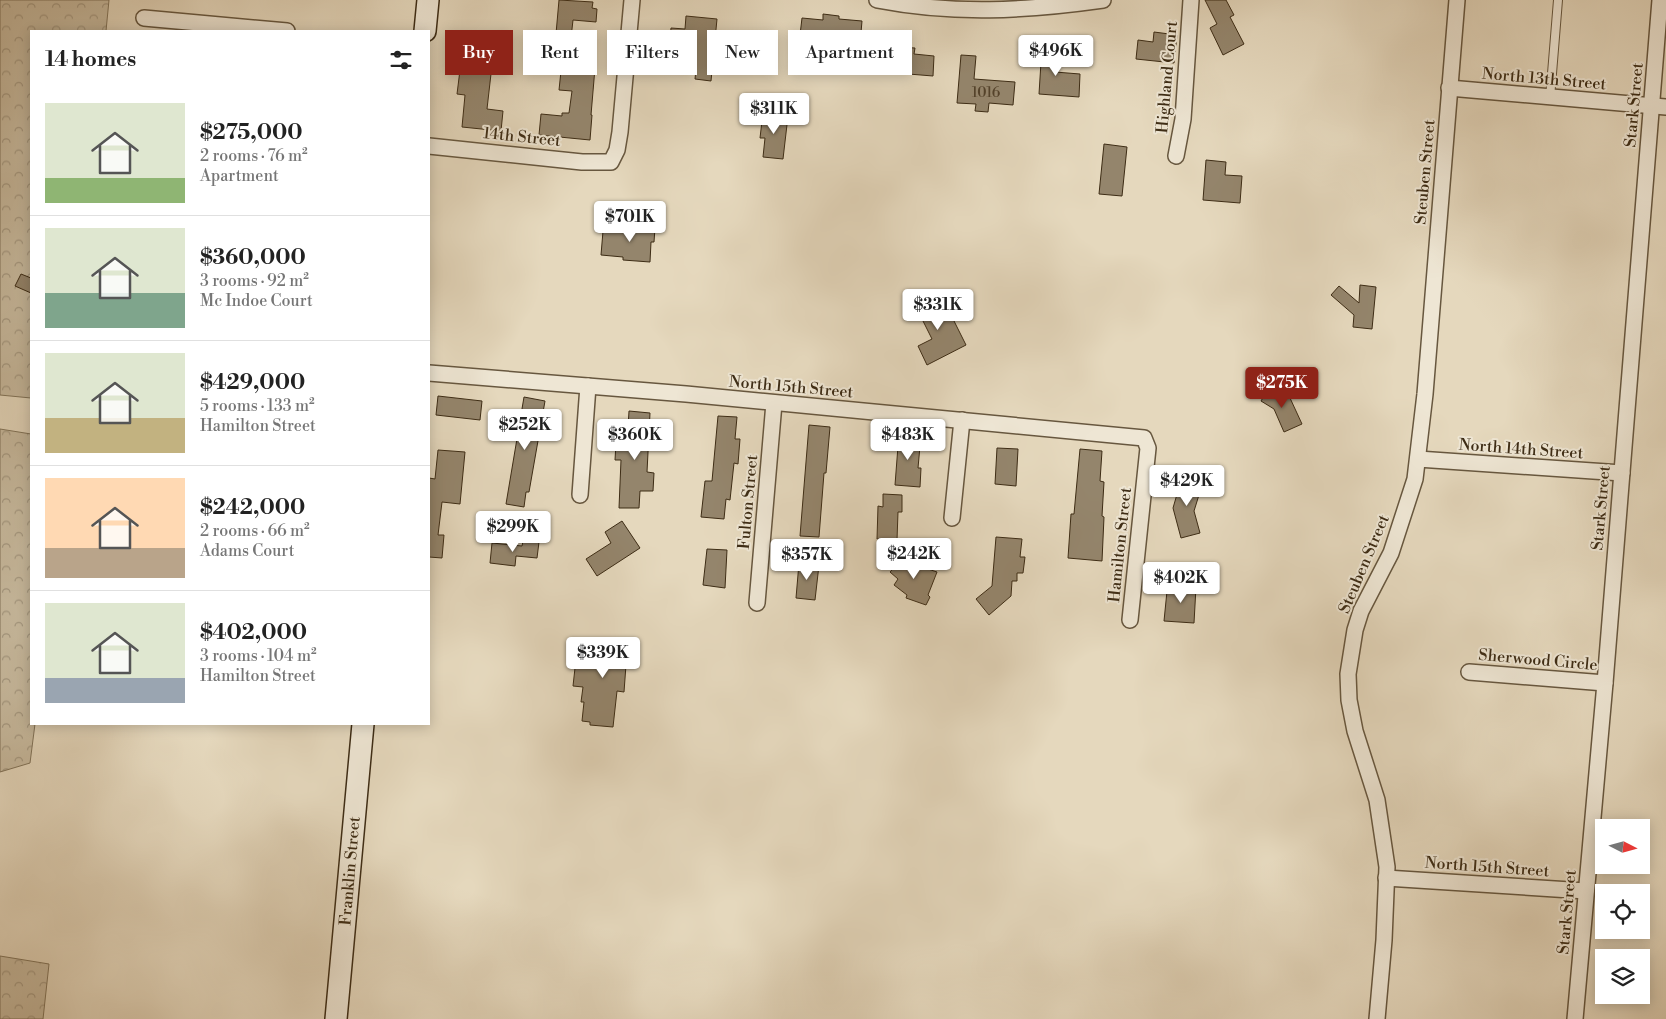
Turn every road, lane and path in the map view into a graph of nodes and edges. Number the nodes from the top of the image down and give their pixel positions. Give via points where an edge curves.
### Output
1 (428, 0) edge
2 (632, 0) edge
3 (877, 0) edge
4 (1103, 0) edge
5 (1192, 0) edge
6 (1457, 0) edge
7 (1558, 0) edge
8 (1660, 0) edge
9 (144, 18) dead end
10 (276, 30) edge
11 (425, 30) edge
12 (1449, 88) junction
13 (1550, 98) junction
14 (1659, 107) edge
15 (430, 146) edge
16 (1176, 156) dead end
17 (430, 372) edge
18 (588, 386) junction
19 (774, 403) junction
20 (962, 420) junction
21 (1146, 443) joint
22 (1418, 459) junction
23 (1622, 473) junction
24 (580, 495) dead end
25 (952, 518) dead end
26 (757, 603) dead end
27 (1130, 620) dead end
28 (1469, 672) dead end
29 (1605, 683) junction
30 (363, 725) edge
31 (1386, 878) junction
32 (1586, 891) junction
33 (336, 1019) edge
34 (1377, 1019) edge
35 (1575, 1019) edge

1 - 11 street
2 - 15 street, 14th Street via 620,132 611,162 582,162
3 - 4 street via 942,9 999,11
5 - 16 street, Highland Court via 1183,126
6 - 12 street, Steuben Street
7 - 13 lane
8 - 14 street, Stark Street
9 - 10 street
12 - 13 street, North 13th Street
12 - 22 street, Steuben Street
13 - 14 street, North 13th Street
14 - 23 street, Stark Street
17 - 18 street, North 15th Street
18 - 19 street, North 15th Street
18 - 24 street
19 - 20 street, North 15th Street
19 - 26 street, Fulton Street
20 - 21 street, North 15th Street via 1134,436 1144,438
20 - 25 street
21 - 27 street, Hamilton Street
22 - 23 street, North 14th Street
22 - 31 street, Steuben Street via 1394,545 1354,630 1348,674 1355,731 1377,800
23 - 29 street, Stark Street
28 - 29 street, Sherwood Circle
29 - 32 street, Stark Street
30 - 33 street, Franklin Street
31 - 32 street, North 15th Street
31 - 34 street, Steuben Street
32 - 35 street, Stark Street

